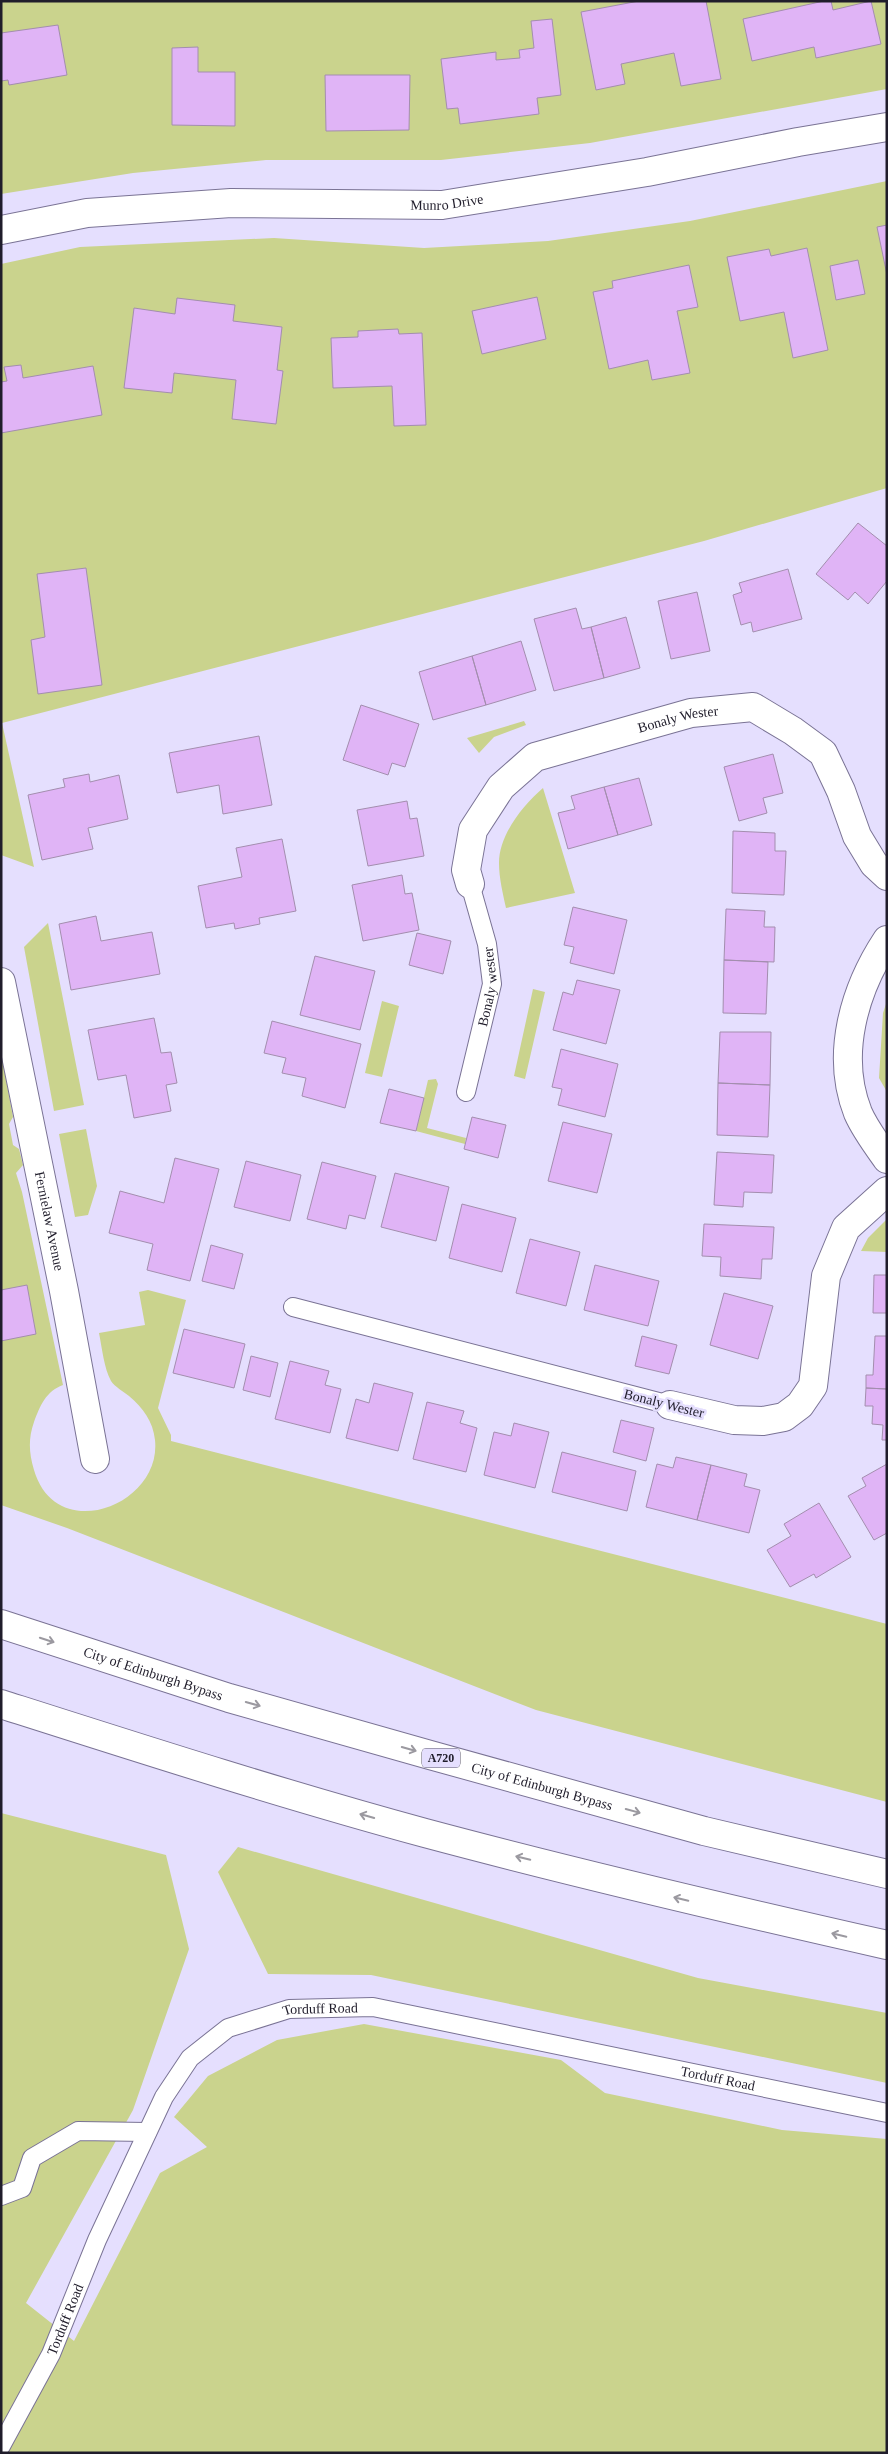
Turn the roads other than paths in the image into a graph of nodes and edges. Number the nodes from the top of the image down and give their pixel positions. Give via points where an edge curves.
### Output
1 (887, 127) edge
2 (1, 230) edge
3 (887, 876) edge
4 (470, 884) joint
5 (887, 940) edge
6 (1, 982) edge
7 (466, 1092) dead end
8 (887, 1159) edge
9 (887, 1191) edge
10 (294, 1307) dead end
11 (670, 1405) joint
12 (95, 1459) dead end
13 (1, 1624) edge
14 (1, 1704) edge
15 (887, 1874) edge
16 (887, 1946) edge
17 (887, 2113) edge
18 (147, 2132) junction
19 (1, 2196) edge
20 (1, 2446) edge

1 - 2 main road, Munro Drive via 647,172 442,205 231,203 87,213
3 - 4 main road, Bonaly Wester via 874,864 857,836 823,753 753,707 691,713 535,757 500,787 472,830 466,870
4 - 7 lane, Bonaly wester via 487,944 492,984
5 - 8 main road via 867,973 855,1005 849,1036 849,1082 859,1114
6 - 12 main road, Fernielaw Avenue
9 - 11 main road, Bonaly Wester via 846,1228 826,1276 813,1386 800,1405 784,1417 763,1420 734,1420
10 - 11 lane, Bonaly Wester
13 -> 15 main road, City of Edinburgh Bypass / A720 via 229,1698 430,1755 704,1831
16 -> 14 main road via 673,1897 424,1832
17 - 18 lane, Torduff Road via 373,2007 289,2010 228,2028 190,2058 164,2097
18 - 19 lane via 78,2131 32,2158 22,2188
18 - 20 lane, Torduff Road via 97,2240 51,2354

